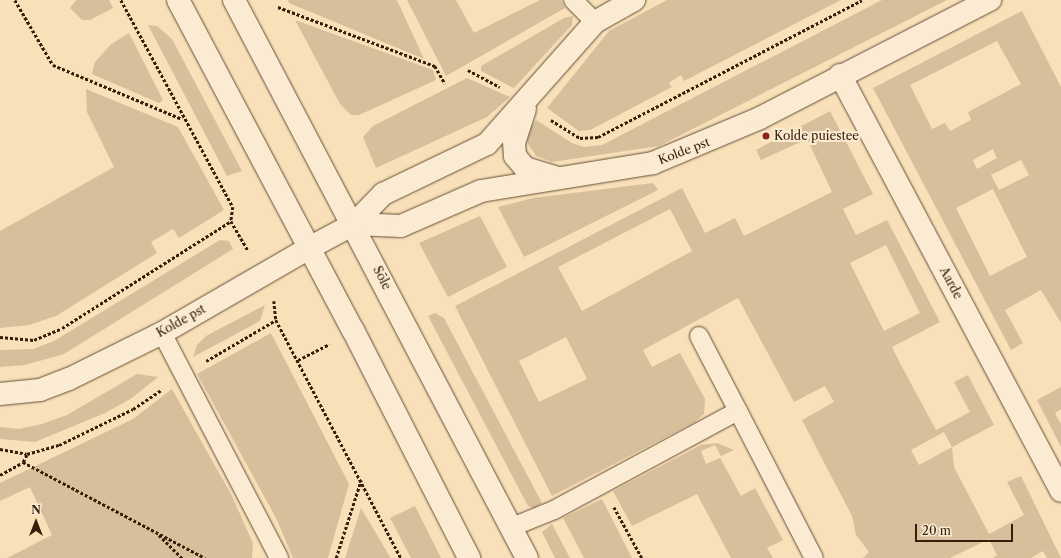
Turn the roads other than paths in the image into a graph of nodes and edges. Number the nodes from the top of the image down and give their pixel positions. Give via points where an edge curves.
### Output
1 (178, 0) edge
2 (234, 0) edge
3 (573, 0) edge
4 (634, 0) edge
5 (990, 0) edge
6 (595, 22) junction
7 (840, 75) junction
8 (527, 102) junction
9 (559, 179) junction
10 (354, 224) junction
11 (309, 248) junction
12 (162, 332) junction
13 (699, 336) dead end
14 (0, 394) edge
15 (738, 411) junction
16 (1061, 491) edge
17 (512, 527) junction
18 (279, 558) edge
19 (469, 558) edge
20 (527, 558) edge
21 (814, 558) edge

1 - 11 street
2 - 10 street, Sõle
3 - 6 lane
4 - 6 street, Kolde pst
5 - 7 street, Kolde pst
6 - 8 street, Kolde pst
7 - 9 street, Kolde pst via 690,150 653,163
7 - 16 street, Aarde
8 - 9 street via 514,142 514,156 525,168
8 - 10 street, Kolde pst via 487,144 383,194
9 - 10 street, Kolde pst via 481,191 401,226
10 - 11 street, Kolde pst
10 - 17 street, Sõle
11 - 12 street, Kolde pst
11 - 19 street
12 - 14 street, Kolde pst via 69,379 40,390
12 - 18 lane via 251,499
13 - 15 lane
15 - 17 lane via 602,484
15 - 21 lane
17 - 20 street, Sõle

